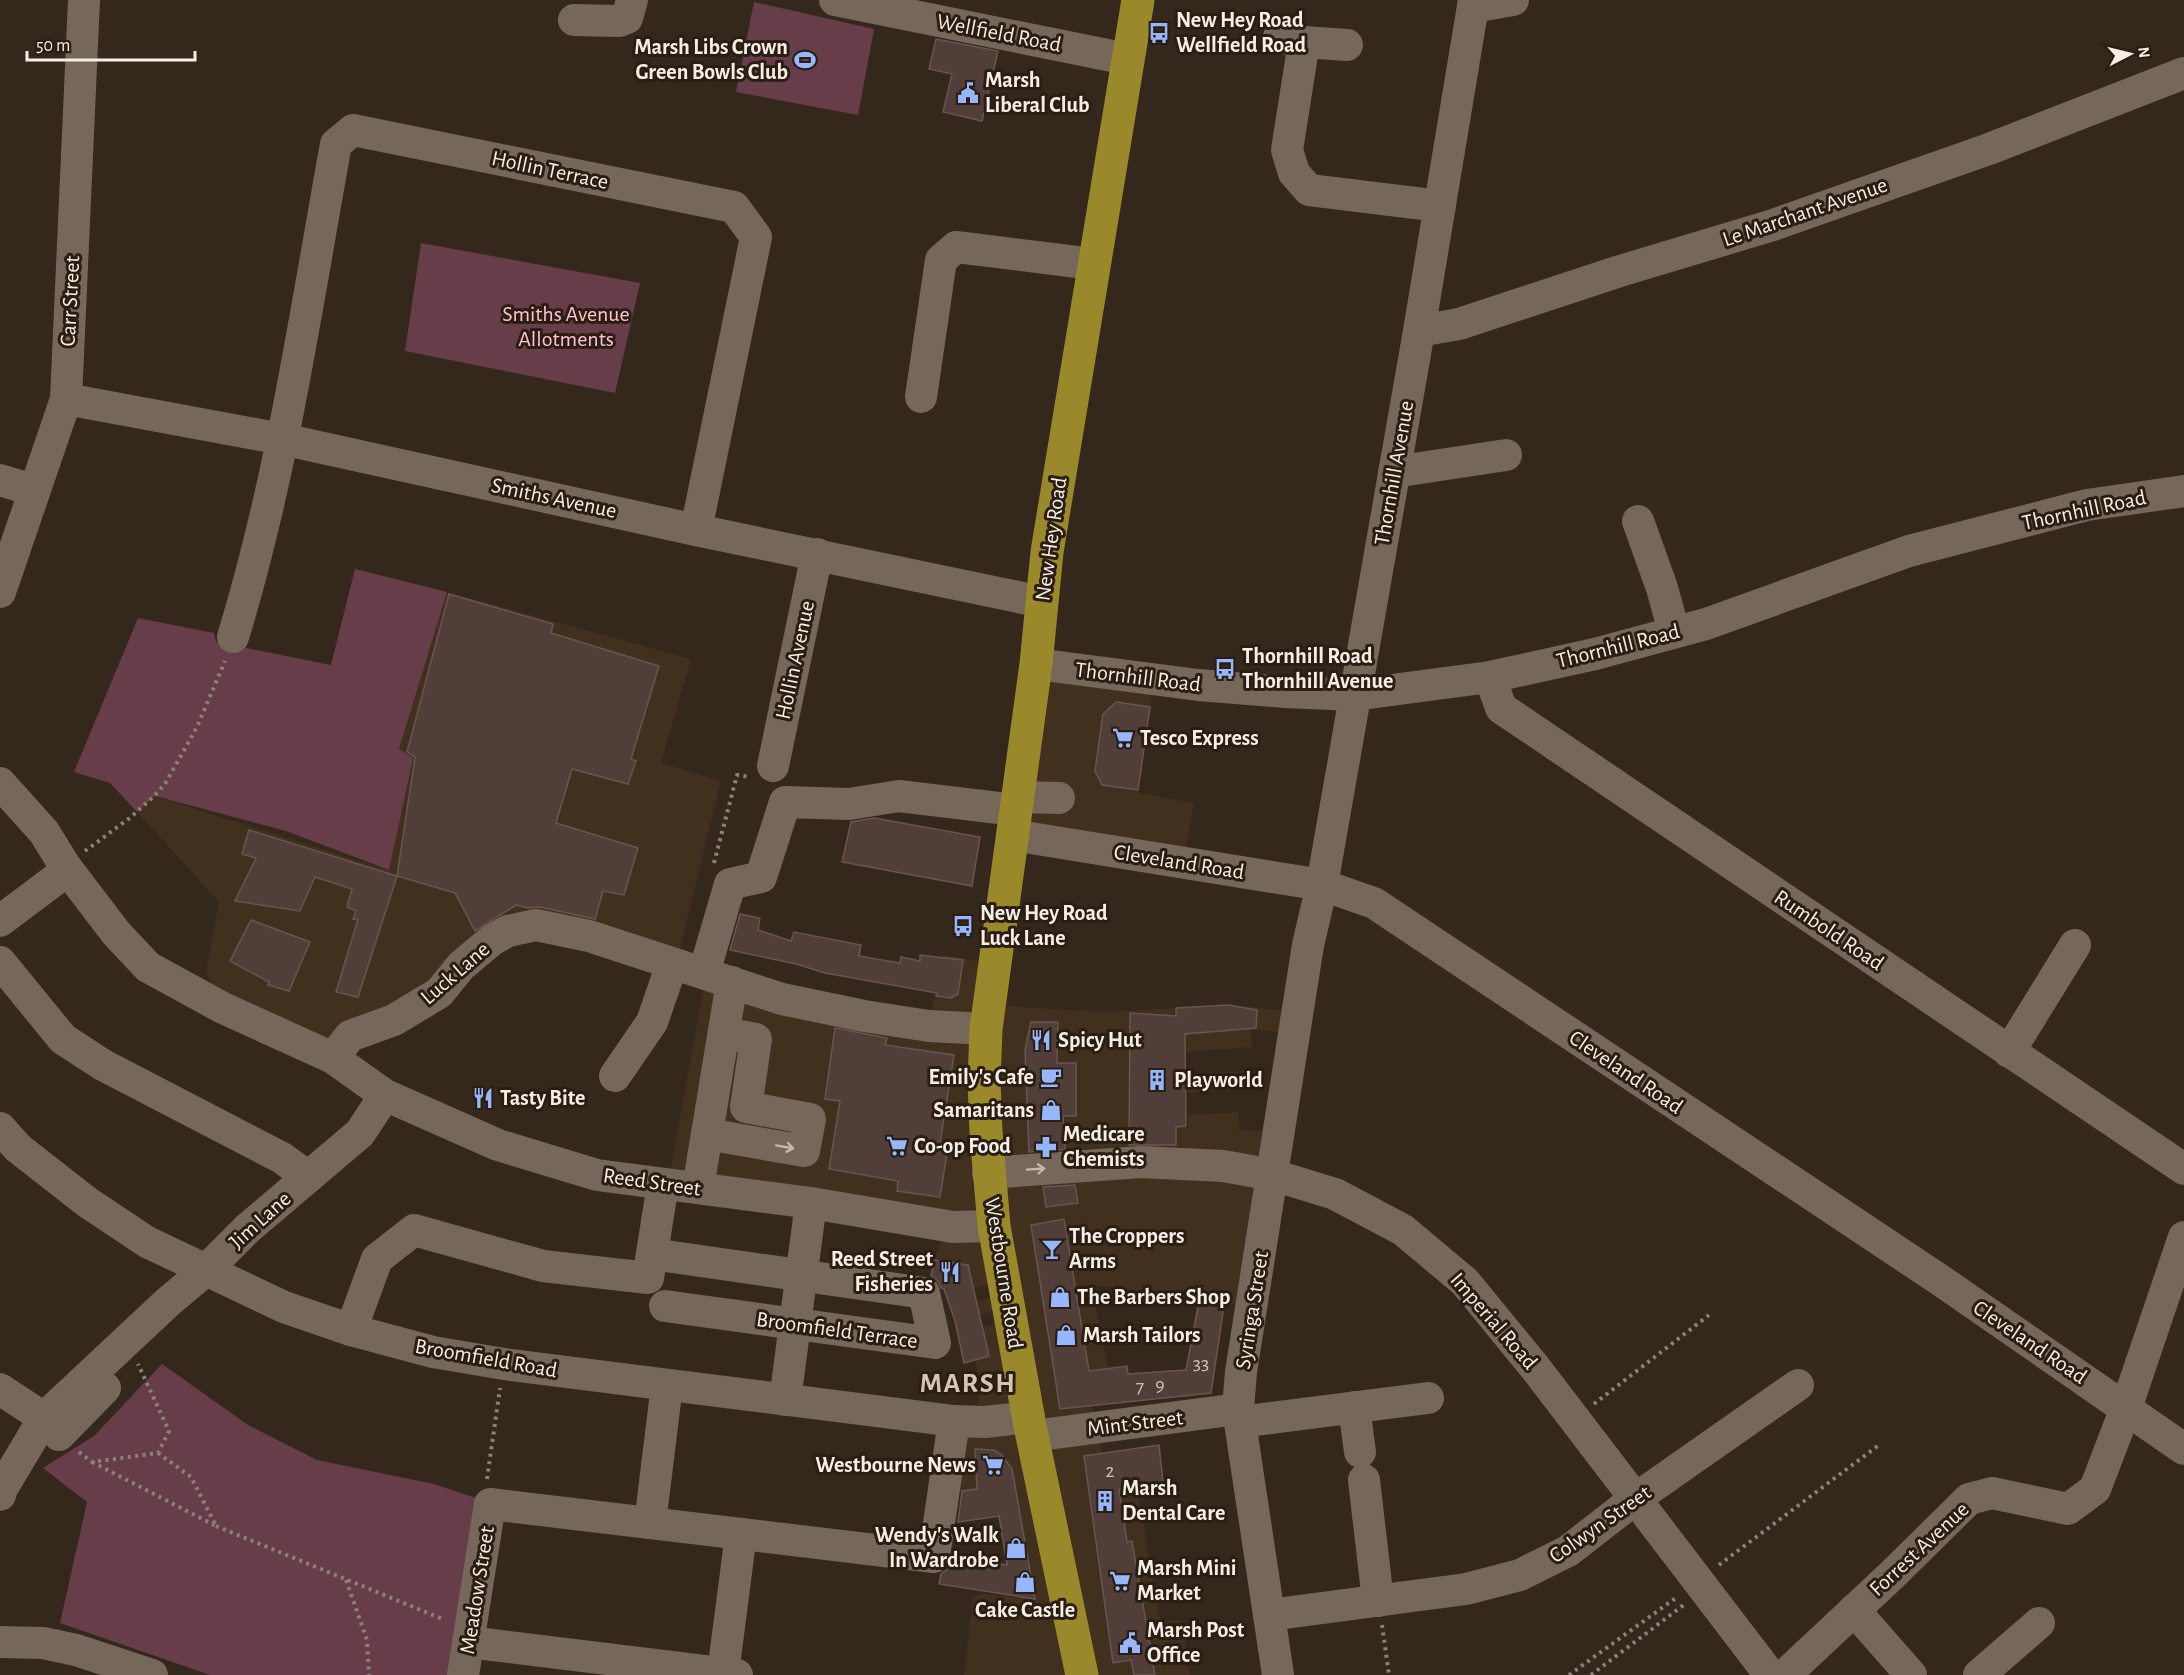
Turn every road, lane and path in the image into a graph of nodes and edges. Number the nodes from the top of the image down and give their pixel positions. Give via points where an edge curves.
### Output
1 (84, 0) edge
2 (632, 0) edge
3 (835, 0) edge
4 (1138, 0) edge
5 (1513, 0) edge
6 (1473, 4) edge
7 (574, 20) dead end
8 (1347, 45) dead end
9 (1127, 58) junction
10 (2184, 73) edge
11 (1440, 206) junction
12 (1094, 264) junction
13 (1419, 330) junction
14 (921, 397) dead end
15 (66, 399) junction
16 (282, 439) junction
17 (1506, 455) dead end
18 (1394, 472) junction
19 (0, 480) edge
20 (33, 490) junction
21 (2184, 490) edge
22 (1638, 521) dead end
23 (696, 530) junction
24 (817, 554) junction
25 (0, 592) edge
26 (1042, 602) junction
27 (1674, 632) junction
28 (233, 638) joint
29 (1036, 664) junction
30 (1490, 677) junction
31 (1354, 695) junction
32 (773, 766) joint
33 (0, 783) edge
34 (1059, 798) dead end
35 (1014, 814) junction
36 (713, 866) dead end
37 (67, 868) junction
38 (1322, 885) junction
39 (0, 921) edge
40 (1308, 945) joint
41 (2075, 945) dead end
42 (655, 953) junction
43 (0, 962) edge
44 (718, 978) junction
45 (986, 1029) junction
46 (724, 1033) junction
47 (2009, 1052) junction
48 (333, 1058) junction
49 (615, 1076) dead end
50 (984, 1082) joint
51 (385, 1095) junction
52 (746, 1107) junction
53 (0, 1128) edge
54 (707, 1134) junction
55 (741, 1140) junction
56 (2184, 1169) edge
57 (988, 1173) junction
58 (1273, 1175) junction
59 (308, 1177) junction
60 (663, 1184) junction
61 (698, 1188) junction
62 (811, 1203) junction
63 (994, 1226) junction
64 (2184, 1237) edge
65 (650, 1266) junction
66 (802, 1275) junction
67 (202, 1284) junction
68 (665, 1306) dead end
69 (1708, 1315) dead end
70 (795, 1324) junction
71 (351, 1330) junction
72 (135, 1349) junction
73 (504, 1364) junction
74 (667, 1385) junction
75 (1798, 1385) dead end
76 (0, 1389) edge
77 (1428, 1398) dead end
78 (785, 1400) junction
79 (1354, 1407) junction
80 (2126, 1408) junction
81 (1239, 1416) junction
82 (1575, 1420) junction
83 (954, 1421) junction
84 (51, 1426) junction
85 (1031, 1426) junction
86 (1879, 1445) dead end
87 (2184, 1449) edge
88 (158, 1453) junction
89 (92, 1462) junction
90 (0, 1496) edge
91 (1635, 1499) junction
92 (490, 1504) junction
93 (650, 1523) junction
94 (216, 1526) junction
95 (741, 1534) junction
96 (345, 1579) junction
97 (1701, 1585) junction
98 (1378, 1601) junction
99 (1854, 1610) junction
100 (1270, 1615) junction
101 (2039, 1623) dead end
102 (469, 1636) junction
103 (0, 1642) edge
104 (730, 1674) edge
105 (152, 1675) edge
106 (369, 1675) edge
107 (463, 1675) edge
108 (1082, 1675) edge
109 (1278, 1675) edge
110 (1389, 1675) edge
111 (1569, 1675) edge
112 (1591, 1675) edge
113 (1770, 1675) edge
114 (1785, 1675) edge
115 (1911, 1675) edge
116 (1979, 1675) edge

1 - 15 street, Carr Street
2 - 7 street via 627,18 619,21
3 - 9 street, Wellfield Road
4 - 9 highway, New Hey Road
5 - 6 street
6 - 11 street, Thornhill Avenue
8 - 11 street via 1292,40 1287,150 1294,173 1309,190
9 - 12 highway, New Hey Road
10 - 13 street, Le Marchant Avenue via 1989,149 1773,225 1459,324
11 - 13 street, Thornhill Avenue
12 - 14 street via 956,247 941,260
12 - 26 highway, New Hey Road
13 - 18 street, Thornhill Avenue
15 - 16 street, Smiths Avenue
15 - 20 street, Carr Street
16 - 23 street, Smiths Avenue
16 - 23 street, Hollin Terrace via 336,144 353,130 734,207 756,237
16 - 28 street via 249,587
17 - 18 street
18 - 31 street, Thornhill Avenue
19 - 20 street
20 - 25 street, Carr Street
21 - 27 street, Thornhill Road via 2087,506 1909,551
22 - 27 street
23 - 24 street, Smiths Avenue
24 - 26 street, Smiths Avenue
24 - 32 street, Hollin Avenue
26 - 29 highway, New Hey Road
27 - 30 street, Thornhill Road
28 - 37 path via 197,727 165,784
29 - 31 street, Thornhill Road via 1092,683
29 - 35 highway, New Hey Road
30 - 31 street, Thornhill Road
30 - 47 street, Rumbold Road via 1501,708
31 - 38 street, Thornhill Avenue
32 - 36 path via 770,780 738,775
33 - 37 street via 45,832
34 - 35 street
35 - 38 street, Cleveland Road
35 - 44 street via 899,796 849,804 785,802 761,877 730,884
35 - 45 highway, New Hey Road
37 - 39 street
37 - 48 street via 116,933 148,967 223,1008
38 - 40 street, Thornhill Avenue
38 - 80 street, Cleveland Road via 1374,903
40 - 58 street, Syringa Street
41 - 47 street
42 - 44 street, Luck Lane
42 - 48 street, Luck Lane via 536,925 508,931 461,966 439,993 394,1020 350,1036
42 - 49 street via 652,1022
43 - 59 street via 63,1039 104,1065 282,1158
44 - 45 street, Luck Lane via 782,999 864,1016 929,1026
44 - 46 street
45 - 50 highway, New Hey Road
46 - 52 street via 756,1039
46 - 54 street
47 - 56 street, Rumbold Road
48 - 51 street, Reed Street
50 - 57 highway, Westbourne Road
51 - 59 street, Jim Lane via 360,1133
51 - 60 street, Reed Street via 498,1145 597,1175
52 - 55 street
55 -> 52 street via 804,1151 810,1119
53 - 67 street, Broomfield Road via 18,1148 87,1202
54 - 55 street
54 - 61 street
57 -> 58 street, Imperial Road via 1141,1162 1222,1166
57 - 63 highway, Westbourne Road
58 - 81 street, Syringa Street via 1241,1372
58 - 82 street, Imperial Road via 1335,1194 1403,1230 1465,1282
59 - 67 street, Jim Lane via 247,1229
60 - 61 street, Reed Street
60 - 65 street
61 - 62 street, Reed Street
62 - 63 street, Reed Street via 953,1227
62 - 66 street
63 - 85 highway, Westbourne Road
64 - 80 street, Forrest Avenue
65 - 66 street, Broomfield Terrace
65 - 71 street, Broomfield Terrace via 543,1266 414,1230 377,1259
66 - 70 street
66 - 70 street, Broomfield Terrace via 924,1293 935,1343
67 - 71 street, Broomfield Road
67 - 72 street, Jim Lane via 168,1302
68 - 70 street, Broomfield Terrace
69 - 82 path
70 - 78 street
71 - 73 street, Broomfield Road via 433,1352
72 - 84 street, Jim Lane
72 - 88 path via 169,1431
73 - 74 street, Broomfield Road
73 - 92 path via 485,1492
74 - 78 street, Broomfield Road
74 - 93 street
75 - 91 street, Colwyn Street
76 - 84 street
77 - 79 street, Mint Street
78 - 83 street, Broomfield Road
79 - 81 street, Mint Street
79 - 98 street
80 - 87 street, Cleveland Road
80 - 99 street, Forrest Avenue via 2095,1489 2068,1509 1992,1493 1969,1499
81 - 85 street, Mint Street
81 - 100 street, Syringa Street
82 - 91 street, Imperial Road
83 - 85 street, Broomfield Road
83 - 95 street via 934,1557
84 - 89 path
84 - 90 street, Jim Lane
85 - 108 highway, Westbourne Road
86 - 97 path
88 - 89 path
88 - 94 path via 191,1478
89 - 94 path
91 - 97 street, Imperial Road
91 - 98 street, Colwyn Street via 1568,1551 1520,1575 1466,1589
92 - 93 street
92 - 102 street, Meadow Street
93 - 95 street
94 - 96 path
95 - 104 street
96 - 102 path
96 - 106 path via 367,1640
97 - 111 path
97 - 112 path
97 - 113 street, Imperial Road
98 - 100 street, Colwyn Street
98 - 110 path
99 - 114 street, Forrest Avenue
99 - 115 street
100 - 109 street, Syringa Street
101 - 116 street
102 - 104 street
102 - 107 street, Meadow Street
103 - 105 street via 44,1643

